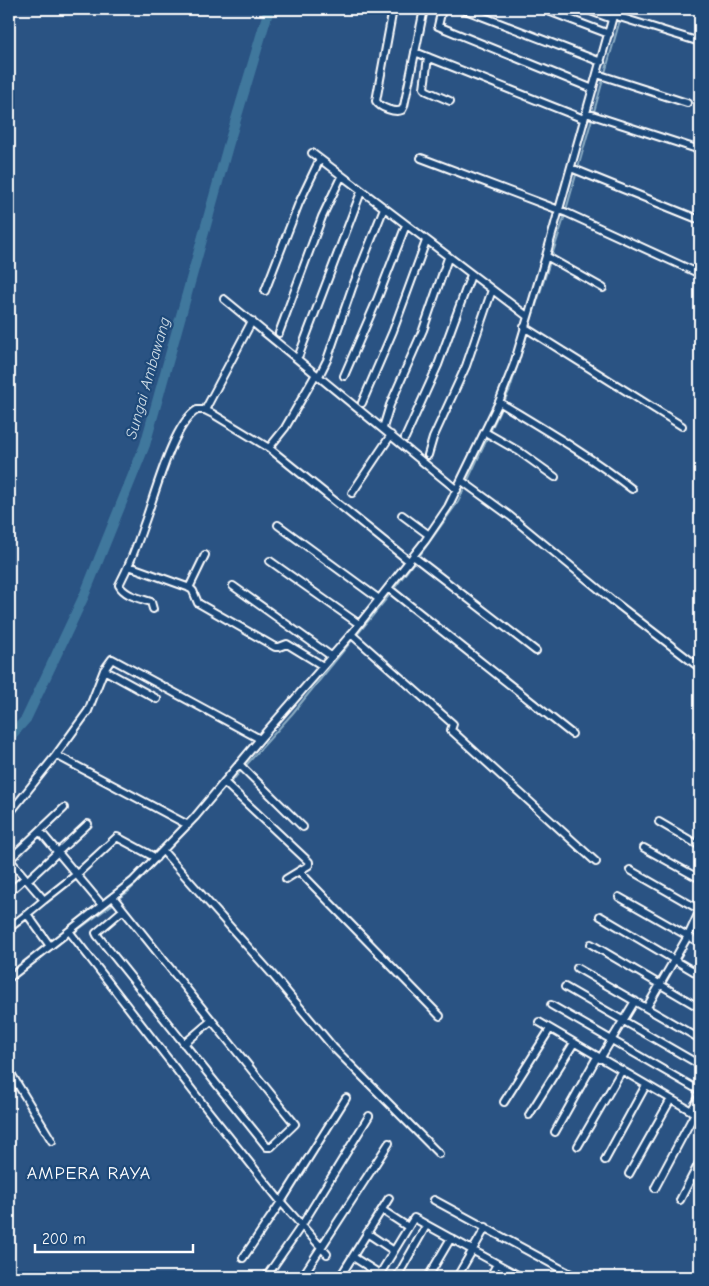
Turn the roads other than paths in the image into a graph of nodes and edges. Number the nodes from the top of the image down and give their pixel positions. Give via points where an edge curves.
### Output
1 (393, 9) edge
2 (424, 9) edge
3 (442, 9) edge
4 (463, 9) edge
5 (543, 9) edge
6 (585, 9) edge
7 (614, 15) edge
8 (609, 34) junction
9 (700, 42) edge
10 (415, 52) junction
11 (428, 57) junction
12 (601, 62) junction
13 (602, 75) junction
14 (593, 89) junction
15 (450, 101) dead end
16 (687, 103) dead end
17 (588, 115) junction
18 (700, 150) edge
19 (312, 153) dead end
20 (421, 158) dead end
21 (320, 159) junction
22 (574, 169) junction
23 (341, 177) junction
24 (361, 192) junction
25 (384, 208) junction
26 (563, 212) junction
27 (700, 220) edge
28 (406, 226) junction
29 (426, 241) junction
30 (546, 256) junction
31 (448, 258) junction
32 (700, 274) edge
33 (471, 275) junction
34 (603, 288) dead end
35 (492, 290) junction
36 (266, 291) dead end
37 (224, 299) dead end
38 (527, 316) junction
39 (252, 321) junction
40 (524, 327) junction
41 (279, 333) dead end
42 (299, 355) dead end
43 (318, 375) junction
44 (344, 376) dead end
45 (500, 402) junction
46 (362, 403) dead end
47 (205, 410) junction
48 (682, 426) dead end
49 (382, 428) junction
50 (485, 432) junction
51 (391, 435) junction
52 (405, 438) dead end
53 (269, 448) junction
54 (428, 455) dead end
55 (555, 477) dead end
56 (462, 481) junction
57 (632, 489) dead end
58 (457, 490) junction
59 (352, 493) dead end
60 (402, 515) dead end
61 (278, 525) dead end
62 (429, 535) junction
63 (205, 555) dead end
64 (411, 558) junction
65 (270, 561) dead end
66 (129, 566) junction
67 (233, 586) dead end
68 (189, 588) junction
69 (388, 588) junction
70 (379, 599) junction
71 (153, 609) dead end
72 (359, 624) junction
73 (351, 634) junction
74 (536, 651) dead end
75 (332, 656) junction
76 (323, 666) junction
77 (700, 668) edge
78 (104, 670) junction
79 (157, 699) dead end
80 (700, 731) edge
81 (572, 734) dead end
82 (700, 737) edge
83 (260, 739) junction
84 (56, 756) junction
85 (239, 764) junction
86 (224, 782) junction
87 (64, 808) dead end
88 (9, 814) edge
89 (660, 822) dead end
90 (88, 824) dead end
91 (188, 825) junction
92 (303, 827) dead end
93 (40, 831) junction
94 (700, 846) edge
95 (644, 848) dead end
96 (163, 851) junction
97 (58, 852) junction
98 (156, 858) junction
99 (9, 859) edge
100 (596, 862) dead end
101 (630, 870) dead end
102 (299, 871) junction
103 (76, 874) junction
104 (28, 878) junction
105 (286, 879) dead end
106 (700, 879) edge
107 (9, 892) edge
108 (113, 896) junction
109 (619, 897) dead end
110 (44, 900) junction
111 (102, 905) junction
112 (123, 910) junction
113 (700, 910) edge
114 (27, 914) junction
115 (600, 916) dead end
116 (12, 926) dead end
117 (69, 931) junction
118 (688, 936) junction
119 (700, 943) edge
120 (591, 944) dead end
121 (50, 946) junction
122 (674, 960) junction
123 (577, 968) dead end
124 (700, 975) edge
125 (9, 978) edge
126 (660, 984) junction
127 (565, 987) dead end
128 (635, 1001) junction
129 (551, 1005) dead end
130 (646, 1007) junction
131 (700, 1008) edge
132 (440, 1016) dead end
133 (212, 1020) junction
134 (624, 1021) junction
135 (539, 1022) dead end
136 (550, 1029) junction
137 (700, 1039) edge
138 (612, 1040) junction
139 (574, 1043) junction
140 (184, 1044) junction
141 (599, 1058) junction
142 (700, 1065) edge
143 (9, 1070) edge
144 (622, 1070) junction
145 (646, 1085) junction
146 (700, 1091) edge
147 (700, 1096) edge
148 (346, 1098) dead end
149 (671, 1099) junction
150 (504, 1102) dead end
151 (696, 1113) edge
152 (529, 1115) dead end
153 (370, 1116) dead end
154 (555, 1132) dead end
155 (52, 1141) dead end
156 (389, 1143) dead end
157 (578, 1146) dead end
158 (439, 1154) dead end
159 (604, 1160) dead end
160 (700, 1161) edge
161 (628, 1174) dead end
162 (655, 1188) dead end
163 (389, 1198) dead end
164 (434, 1200) dead end
165 (680, 1200) dead end
166 (281, 1202) junction
167 (382, 1210) junction
168 (302, 1225) junction
169 (426, 1226) junction
170 (408, 1227) junction
171 (486, 1227) junction
172 (367, 1233) junction
173 (451, 1238) junction
174 (322, 1248) junction
175 (472, 1250) junction
176 (394, 1251) junction
177 (327, 1254) dead end
178 (352, 1257) junction
179 (243, 1258) dead end
180 (498, 1264) junction
181 (562, 1270) junction
182 (379, 1276) edge
183 (266, 1277) edge
184 (302, 1277) edge
185 (340, 1277) edge
186 (397, 1277) edge
187 (428, 1277) edge
188 (457, 1277) edge
189 (490, 1277) edge
190 (521, 1277) edge
191 (558, 1277) edge
192 (576, 1277) edge

1 - 10 street via 376,101 379,106 398,112 402,110
2 - 10 street
3 - 14 street via 438,26
4 - 12 street
5 - 8 street
6 - 7 street
7 - 8 street
7 - 9 street
8 - 12 street
10 - 11 street
11 - 15 street via 424,88
11 - 17 street
12 - 13 street
13 - 14 street
13 - 16 street
14 - 17 street
17 - 18 street
17 - 22 street
19 - 21 street
20 - 26 street
21 - 23 street
21 - 36 street via 299,203
22 - 26 street
22 - 27 street
23 - 24 street
23 - 41 street via 322,217
24 - 25 street
24 - 42 street
25 - 28 street
25 - 43 street via 327,360
26 - 30 street
26 - 32 street
28 - 29 street
28 - 44 street
29 - 31 street
29 - 46 street
30 - 34 street
30 - 38 street
31 - 33 street
31 - 49 street via 423,330
33 - 35 street
33 - 52 street via 438,364
35 - 38 street
35 - 54 street via 466,366
37 - 39 street
38 - 40 street
39 - 43 street
39 - 47 street
40 - 45 street
40 - 48 street
43 - 49 street
43 - 53 street
45 - 50 street
45 - 57 street
47 - 53 street
47 - 66 street via 190,414 172,445
49 - 51 street
50 - 55 street
50 - 56 street
51 - 58 street
51 - 59 street
53 - 64 street
56 - 58 street
56 - 77 street
58 - 62 street
60 - 62 street
61 - 70 street
62 - 64 street
63 - 68 street
64 - 69 street
64 - 74 street
65 - 72 street
66 - 68 street
66 - 71 street via 120,588 151,602
67 - 75 street
68 - 76 street via 198,603 275,647 287,644
69 - 70 street
69 - 81 street
70 - 72 street
72 - 73 street
73 - 75 street
73 - 100 street via 453,724 451,730
75 - 76 street
76 - 83 street
78 - 79 street
78 - 83 street via 112,659
78 - 84 street via 88,711
80 - 82 street
83 - 85 street
84 - 88 street
84 - 91 street
85 - 86 street
85 - 92 street
86 - 91 street
86 - 102 street via 309,862
87 - 93 street
89 - 94 street
90 - 97 street
91 - 96 street
93 - 97 street
93 - 99 street
95 - 106 street
96 - 98 street
96 - 158 street via 333,1047
97 - 103 street
97 - 104 street
98 - 103 street via 117,836
98 - 108 street
99 - 104 street
101 - 113 street
102 - 105 street
102 - 132 street
103 - 110 street
103 - 111 street
104 - 107 street
104 - 110 street
108 - 111 street
108 - 112 street
109 - 118 street
110 - 114 street
111 - 117 street
112 - 133 street
112 - 140 street via 96,932 97,935
113 - 118 street
114 - 116 street
114 - 121 street
115 - 122 street
117 - 121 street
117 - 166 street
118 - 119 street
118 - 122 street
120 - 126 street
121 - 125 street
122 - 124 street
122 - 126 street
123 - 128 street
126 - 130 street
126 - 131 street
127 - 134 street
128 - 130 street
128 - 134 street
129 - 138 street
130 - 137 street
133 - 140 street
133 - 140 street via 294,1124 271,1147 267,1147
134 - 138 street
134 - 142 street
135 - 136 street
136 - 139 street
136 - 150 street
138 - 141 street
138 - 146 street
139 - 141 street
139 - 152 street
141 - 144 street
141 - 154 street
143 - 155 street
144 - 145 street
144 - 157 street
145 - 149 street
145 - 159 street
147 - 151 street
148 - 166 street
149 - 151 street
149 - 161 street
151 - 162 street
153 - 168 street
156 - 174 street
160 - 165 street
163 - 167 street
164 - 171 street
166 - 168 street
166 - 179 street
167 - 170 street
167 - 172 street
168 - 174 street
168 - 183 street
169 - 170 street via 414,1218
169 - 173 street
169 - 186 street
170 - 176 street
171 - 175 street
171 - 181 street
172 - 176 street
172 - 178 street
173 - 175 street
173 - 187 street
174 - 177 street
174 - 184 street
175 - 180 street
175 - 188 street
176 - 182 street
178 - 182 street
178 - 185 street
180 - 189 street
180 - 190 street
181 - 191 street
181 - 192 street

